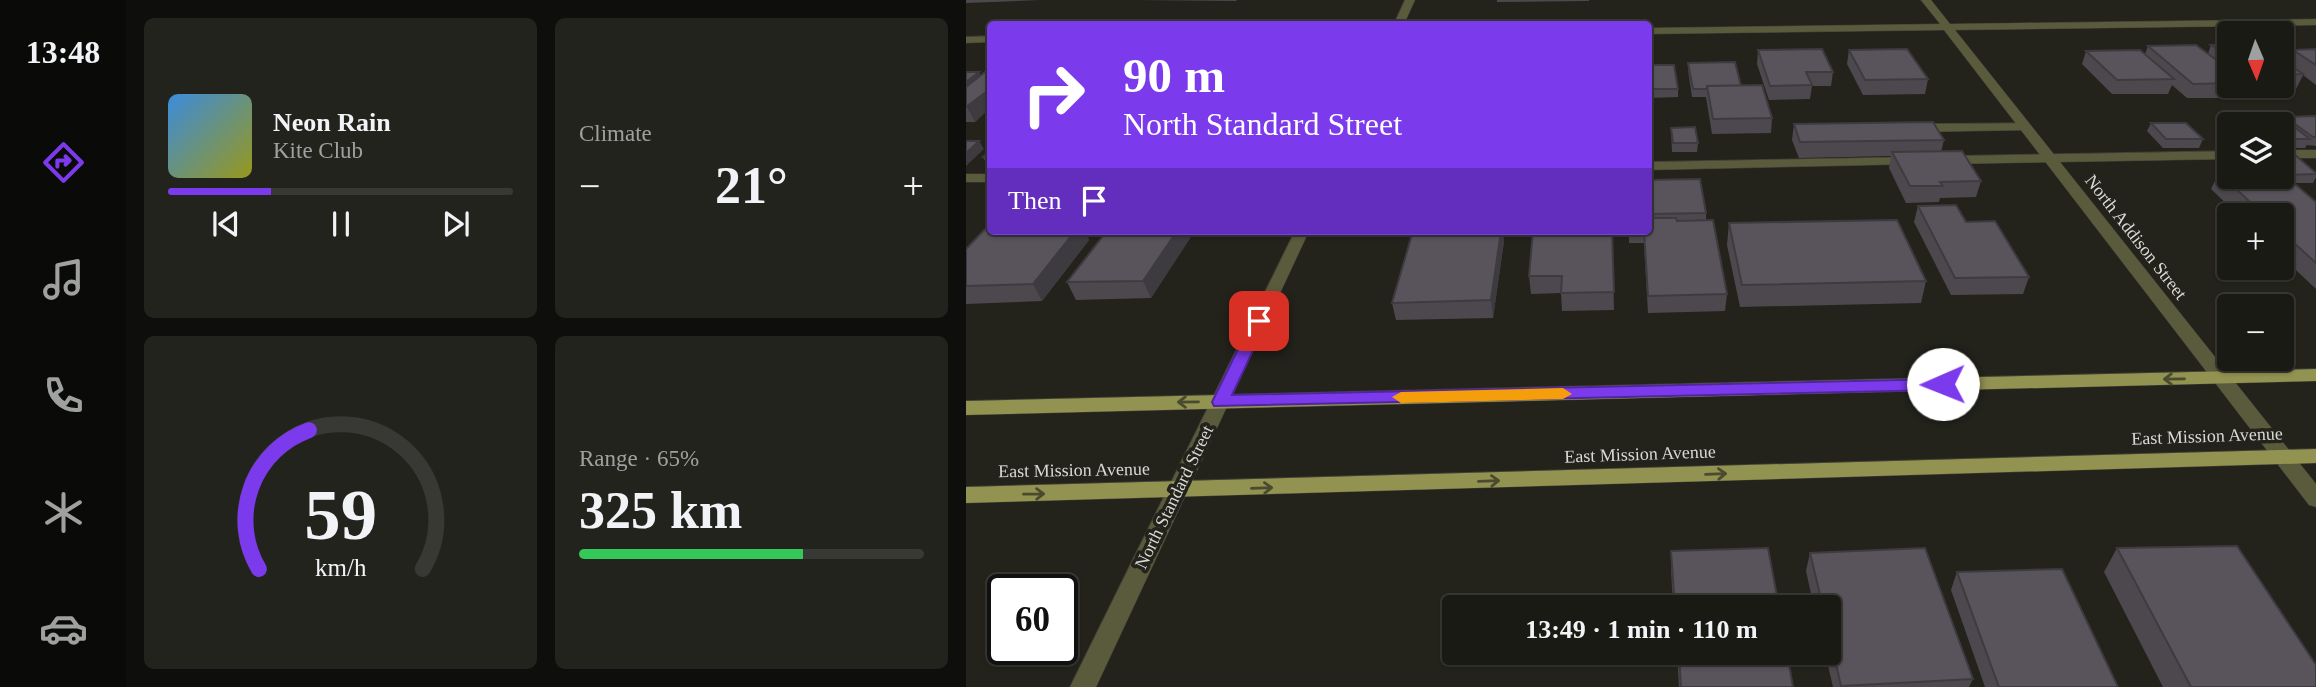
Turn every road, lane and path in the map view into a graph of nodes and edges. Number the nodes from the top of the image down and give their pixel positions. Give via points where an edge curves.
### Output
1 (1410, 0) edge
2 (1926, 0) edge
3 (1400, 21) edge
4 (2316, 22) edge
5 (1948, 28) junction
6 (1652, 32) edge
7 (987, 39) edge
8 (966, 40) edge
9 (2026, 127) junction
10 (1905, 128) edge
11 (2294, 154) edge
12 (2316, 154) edge
13 (2217, 155) edge
14 (2050, 159) junction
15 (1652, 166) edge
16 (966, 178) edge
17 (987, 178) edge
18 (1300, 235) edge
19 (2316, 375) edge
20 (2221, 378) junction
21 (1220, 402) junction
22 (966, 408) edge
23 (2316, 456) edge
24 (2283, 457) junction
25 (1175, 491) junction
26 (966, 495) edge
27 (2316, 499) edge
28 (1083, 687) edge

1 - 3 street
2 - 5 street, North Addison Street
4 - 5 street
5 - 6 street
5 - 9 street, North Addison Street
7 - 8 street
9 - 10 street
9 - 14 street, North Addison Street
11 - 12 street
13 - 14 street
14 - 15 street
14 - 20 street, North Addison Street
16 - 17 street
18 - 21 street, North Standard Street
19 - 20 main road
20 -> 21 main road
20 - 24 street, North Addison Street
21 -> 22 main road
21 - 25 street, North Standard Street
23 - 24 main road, East Mission Avenue
25 -> 24 main road, East Mission Avenue
24 - 27 street, North Addison Street
26 -> 25 main road, East Mission Avenue
25 - 28 street, North Standard Street

